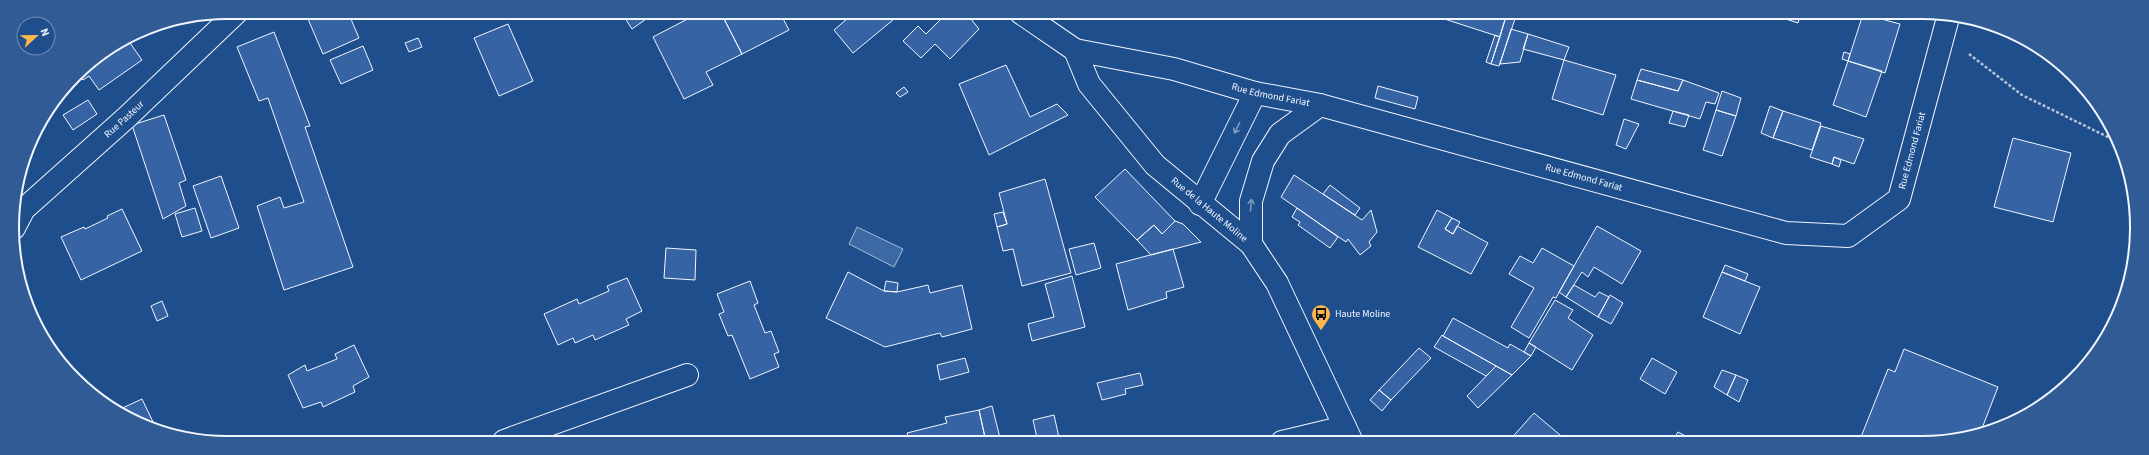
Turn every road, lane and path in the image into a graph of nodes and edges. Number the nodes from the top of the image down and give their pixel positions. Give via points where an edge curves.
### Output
1 (230, 19) edge
2 (1030, 19) edge
3 (1946, 24) edge
4 (1074, 50) junction
5 (1255, 93) junction
6 (1320, 105) junction
7 (2109, 138) edge
8 (1200, 204) junction
9 (19, 218) edge
10 (1250, 244) junction
11 (687, 375) dead end
12 (1349, 435) edge
13 (518, 436) edge

1 - 9 street, Rue Pasteur via 127,117 24,209
2 - 4 street, Rue de la Haute Moline
3 - 6 street, Rue Edmond Fariat via 1899,199 1848,236 1786,233
3 - 7 path via 2022,94
4 - 5 street, Rue Edmond Fariat via 1174,69
4 - 8 street, Rue de la Haute Moline via 1090,84 1155,165
5 - 6 street, Rue Edmond Fariat
5 -> 8 street
10 -> 6 street via 1251,202 1263,161 1280,134
8 - 10 street, Rue de la Haute Moline
10 - 12 street, Rue de la Haute Moline via 1277,283
11 - 13 street

